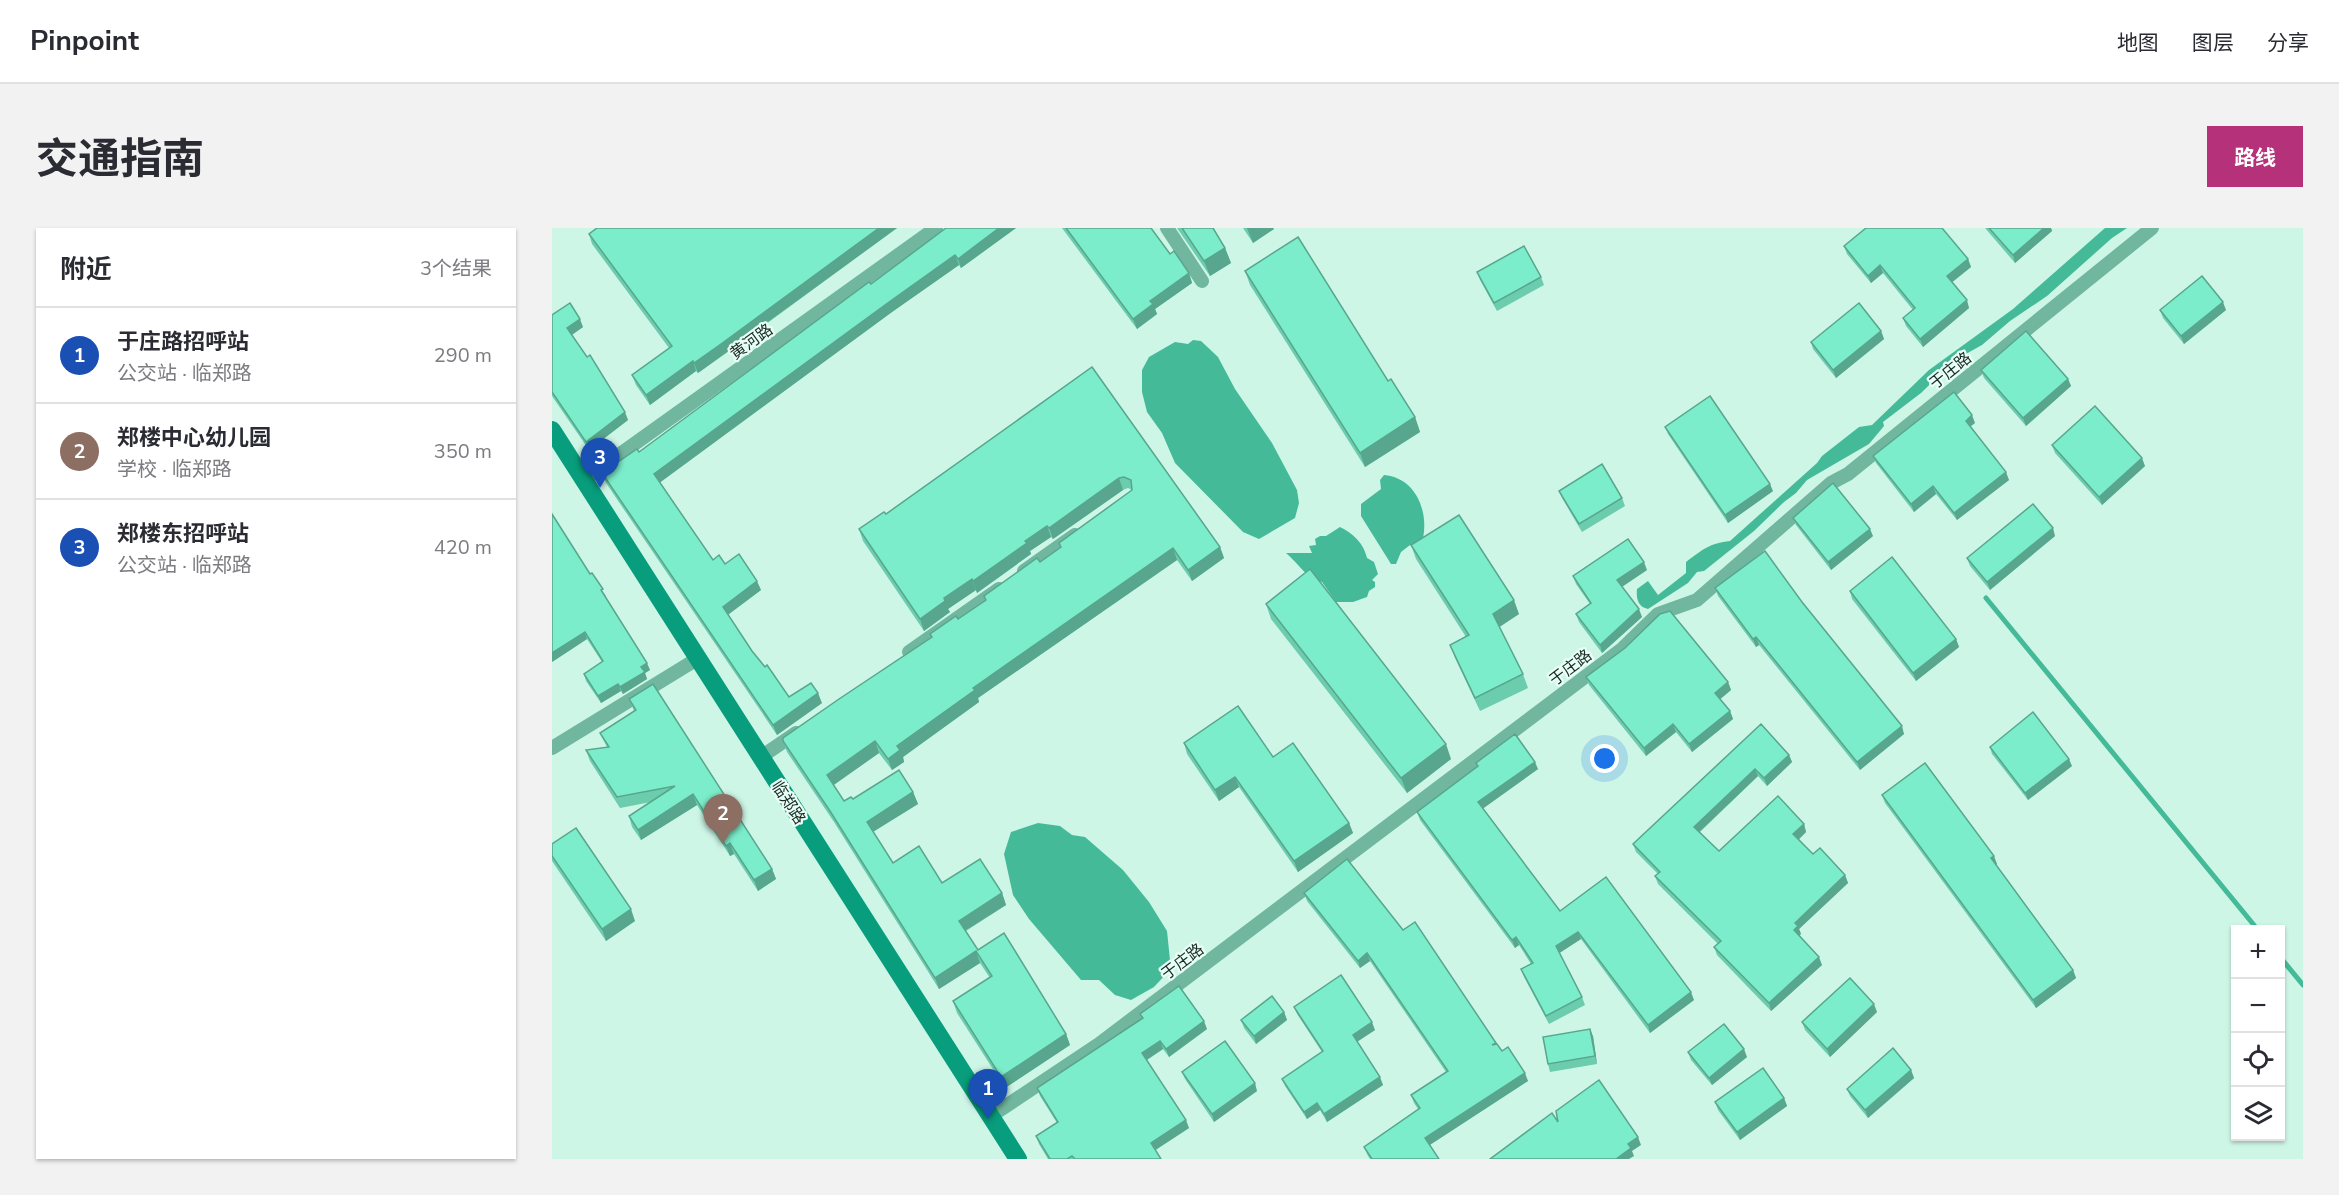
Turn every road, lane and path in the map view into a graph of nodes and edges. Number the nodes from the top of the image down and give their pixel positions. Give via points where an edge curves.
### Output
1 (936, 228) edge
2 (1167, 228) edge
3 (2152, 228) edge
4 (1202, 281) dead end
5 (555, 442) edge
6 (584, 480) junction
7 (1089, 525) edge
8 (697, 659) junction
9 (896, 662) edge
10 (809, 723) edge
11 (552, 748) edge
12 (761, 757) junction
13 (991, 1116) junction
14 (1018, 1159) edge

1 - 6 street, 黄河路
2 - 4 street
3 - 13 street, 于庄路 via 1848,474 1830,483 1697,600 1658,614 1622,649 1099,1044
5 - 6 main road, 临郑路
6 - 8 main road, 临郑路
7 - 9 street
8 - 11 street
8 - 12 main road, 临郑路
10 - 12 street
12 - 13 main road, 临郑路
13 - 14 main road, 临郑路

